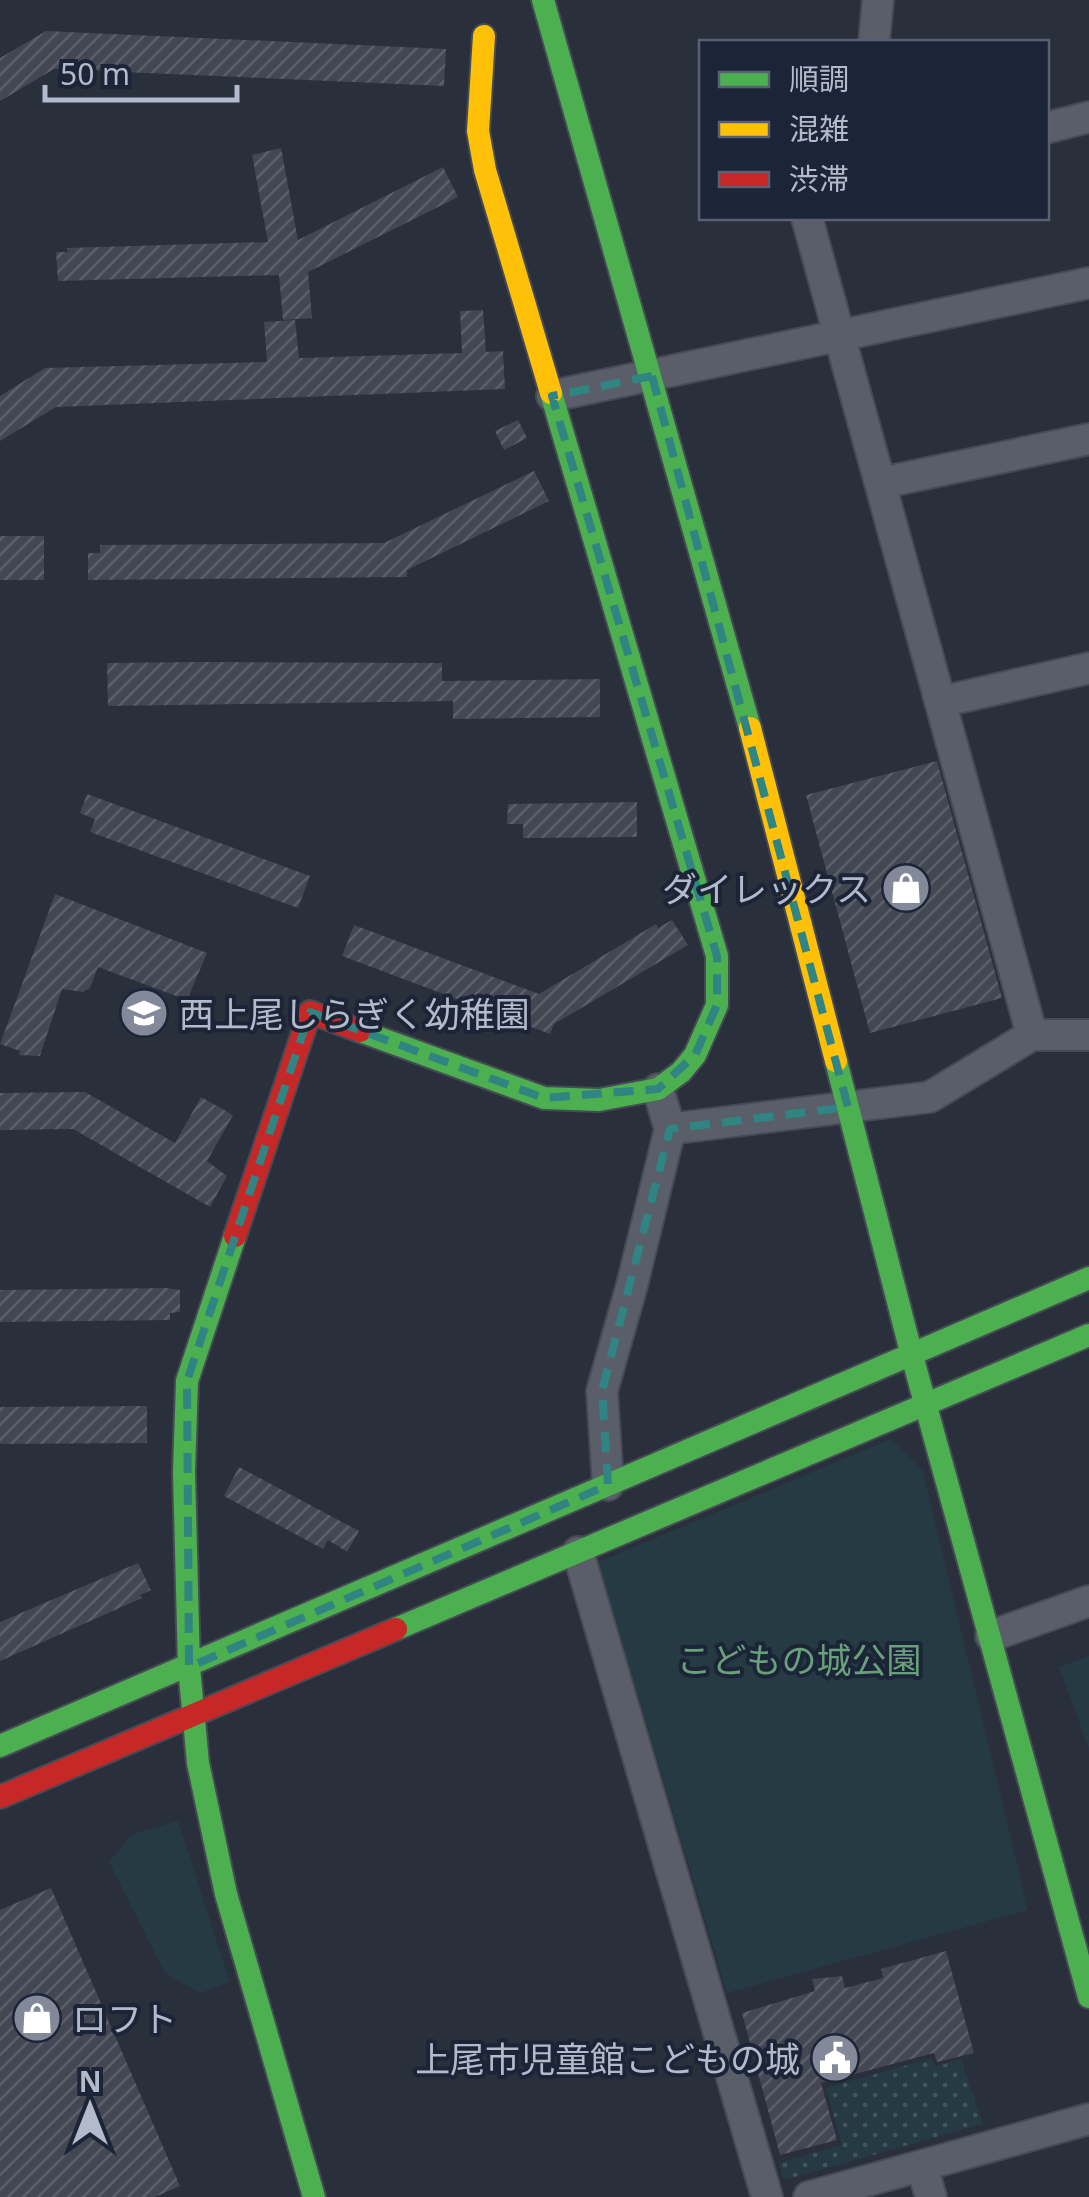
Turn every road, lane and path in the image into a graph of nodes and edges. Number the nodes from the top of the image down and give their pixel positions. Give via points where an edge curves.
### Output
1 (543, 0) edge
2 (878, 0) edge
3 (484, 36) dead end
4 (874, 40) edge
5 (1089, 118) edge
6 (1049, 127) edge
7 (808, 220) edge
8 (1089, 284) edge
9 (840, 334) junction
10 (652, 376) junction
11 (552, 396) junction
12 (1089, 439) edge
13 (881, 483) junction
14 (1089, 668) edge
15 (940, 702) junction
16 (1032, 1035) junction
17 (1089, 1035) edge
18 (658, 1090) junction
19 (848, 1108) junction
20 (670, 1129) junction
21 (1089, 1278) edge
22 (1089, 1335) edge
23 (911, 1352) junction
24 (926, 1403) junction
25 (608, 1486) junction
26 (578, 1552) junction
27 (1089, 1601) edge
28 (990, 1636) junction
29 (189, 1667) junction
30 (192, 1718) junction
31 (0, 1746) edge
32 (0, 1798) edge
33 (1089, 1998) edge
34 (1089, 2118) edge
35 (922, 2166) junction
36 (314, 2197) edge
37 (767, 2197) edge
38 (808, 2197) edge
39 (931, 2197) edge

1 - 10 street
2 - 4 street
3 - 11 street via 482,157
5 - 6 street
7 - 9 street
8 - 9 street
9 - 10 street
9 - 13 street
10 - 11 street
10 - 19 street
11 - 18 street via 716,956 716,1005 695,1055
12 - 13 street
13 - 15 street
14 - 15 street
15 - 16 street
16 - 17 street
16 - 19 street via 930,1097
18 - 20 street
18 - 29 street via 599,1100 544,1098 310,1012 187,1381
19 - 20 street
19 - 23 street
20 - 25 street via 602,1392
21 - 23 street
22 - 24 street
23 - 24 street
23 - 25 street
24 - 26 street
24 - 28 street
25 - 29 street
26 - 30 street
26 - 37 street
27 - 28 street
28 - 33 street
29 - 30 street
29 - 31 street
30 - 32 street
30 - 36 street via 226,1894
34 - 35 street
35 - 38 street
35 - 39 street

